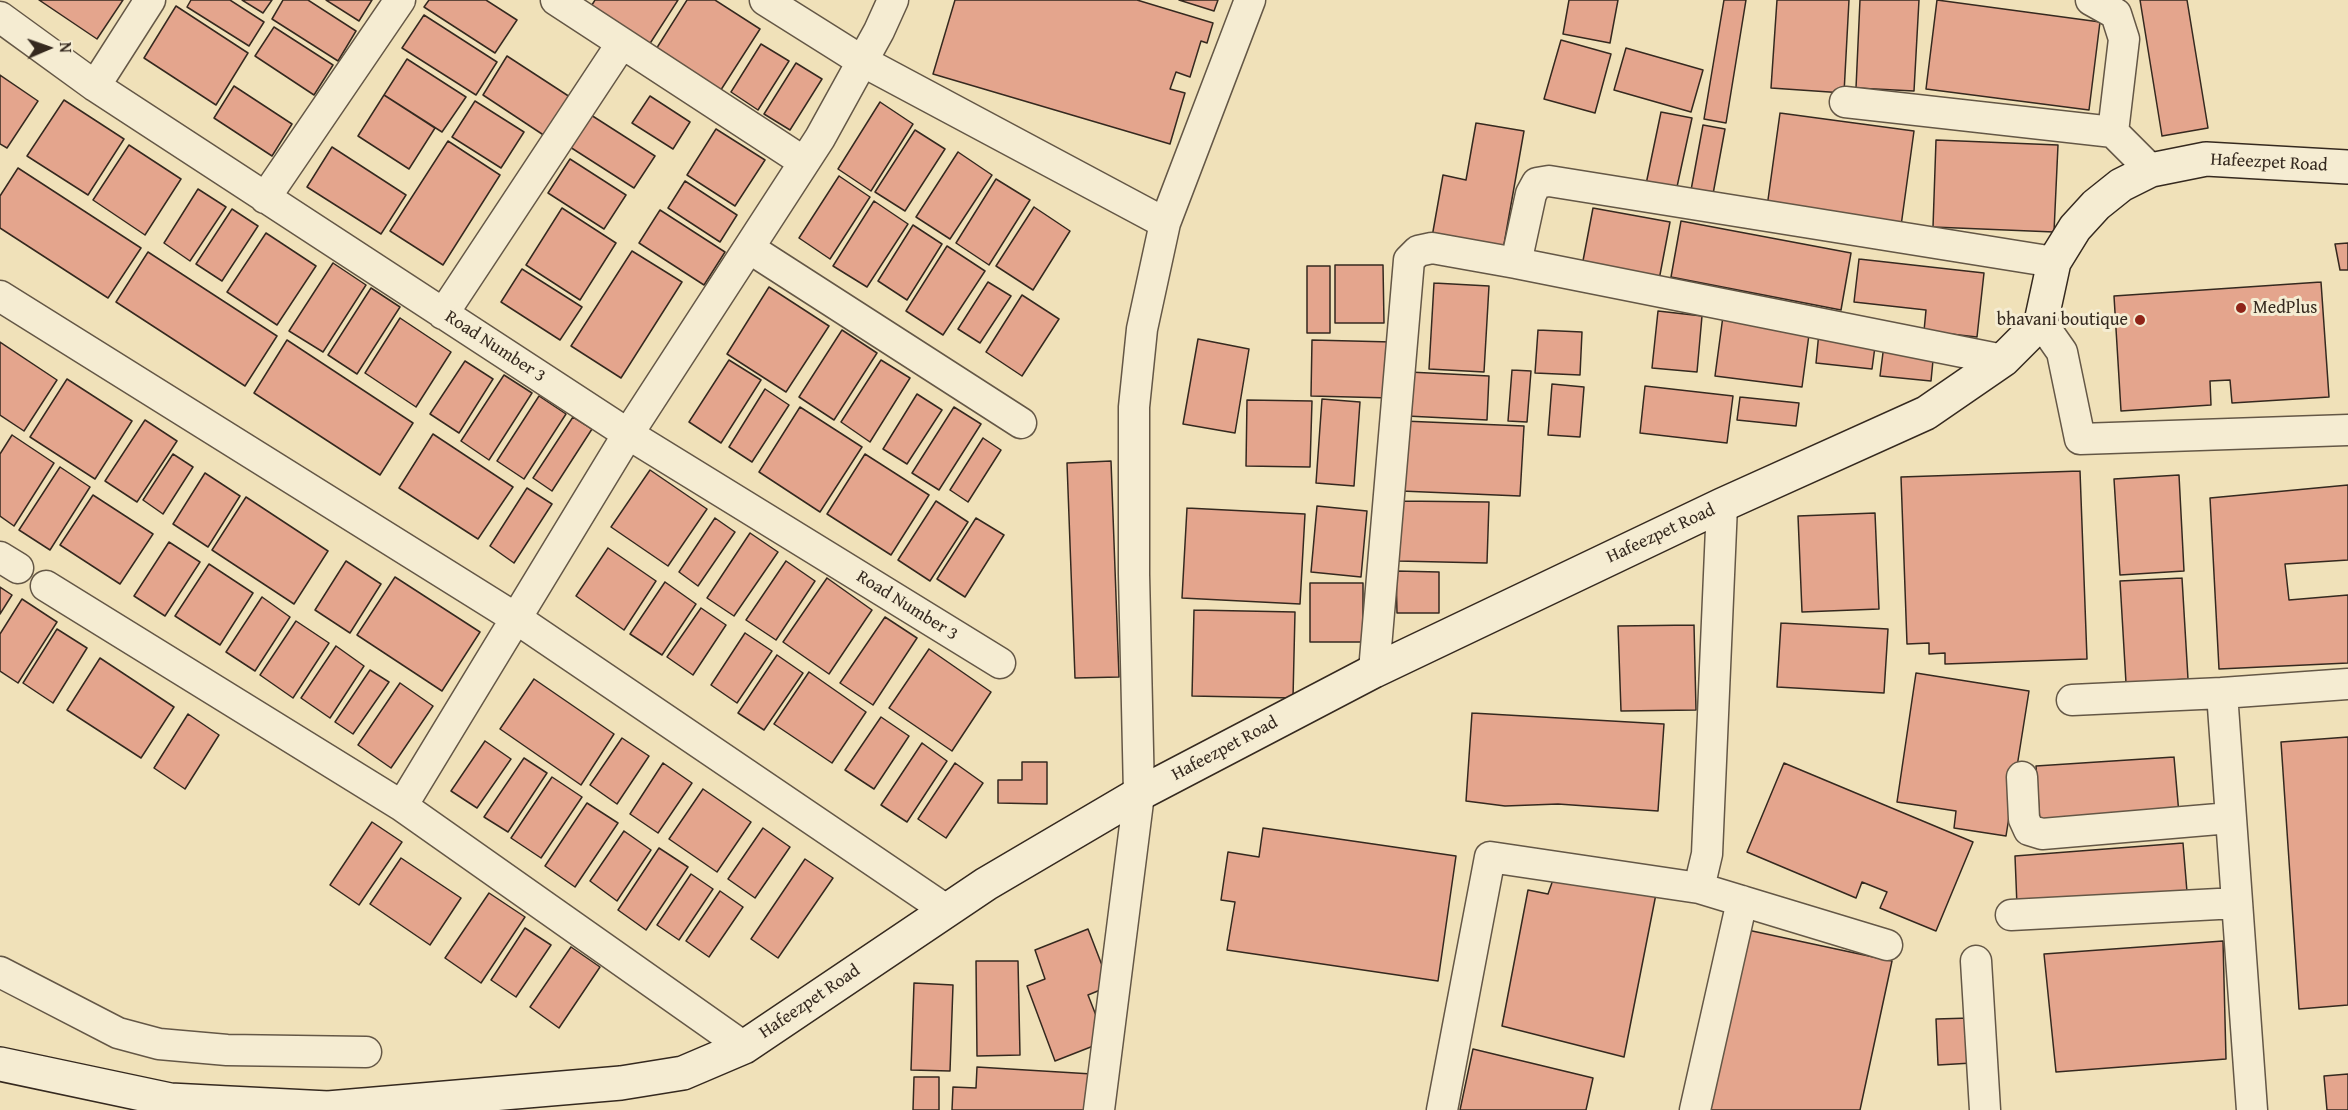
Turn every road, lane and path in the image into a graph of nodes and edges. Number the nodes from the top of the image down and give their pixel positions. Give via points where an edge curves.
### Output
1 (150, 0) edge
2 (400, 0) edge
3 (556, 0) edge
4 (765, 0) edge
5 (893, 0) edge
6 (1250, 0) edge
7 (2091, 0) edge
8 (0, 17) edge
9 (622, 43) junction
10 (862, 61) junction
11 (95, 86) junction
12 (1845, 102) dead end
13 (2113, 132) junction
14 (804, 162) junction
15 (2348, 167) edge
16 (2151, 170) junction
17 (265, 198) junction
18 (1165, 223) junction
19 (748, 248) junction
20 (1516, 262) junction
21 (2054, 262) junction
22 (0, 296) edge
23 (443, 314) junction
24 (2041, 322) junction
25 (2003, 360) junction
26 (1021, 423) dead end
27 (2348, 430) edge
28 (628, 434) junction
29 (1722, 505) junction
30 (46, 586) dead end
31 (517, 618) junction
32 (1000, 663) dead end
33 (1374, 671) junction
34 (2348, 684) edge
35 (2222, 693) junction
36 (2072, 700) dead end
37 (2022, 777) dead end
38 (1139, 794) junction
39 (402, 806) junction
40 (2230, 818) junction
41 (1699, 888) junction
42 (1742, 901) junction
43 (2236, 903) junction
44 (946, 910) junction
45 (2011, 915) dead end
46 (1887, 945) dead end
47 (1976, 961) dead end
48 (0, 972) edge
49 (744, 1047) junction
50 (366, 1052) dead end
51 (0, 1064) edge
52 (1099, 1110) edge
53 (1442, 1110) edge
54 (1695, 1110) edge
55 (1985, 1110) edge
56 (2252, 1110) edge

1 - 11 street
2 - 17 street
3 - 9 street
4 - 10 street
5 - 10 street
6 - 18 street
7 - 13 street via 2116,14 2124,39
8 - 11 street, Road Number 3
9 - 14 street
9 - 23 street
10 - 14 street
10 - 18 street
11 - 17 street, Road Number 3
12 - 13 street
13 - 16 street
14 - 19 street
15 - 16 street, Hafeezpet Road via 2206,159
16 - 21 street, Hafeezpet Road via 2121,185 2096,205 2075,228
17 - 23 street, Road Number 3
18 - 38 street via 1142,329 1134,407
19 - 26 street
19 - 28 street
20 - 21 street via 1531,194 1537,183 1549,181
20 - 25 street
20 - 33 street via 1432,248 1418,251 1408,260
21 - 24 street, Hafeezpet Road
22 - 31 street
23 - 28 street, Road Number 3
24 - 25 street, Hafeezpet Road
24 - 27 street via 2062,352 2080,439
25 - 29 street, Hafeezpet Road via 1926,413
28 - 31 street
28 - 32 street, Road Number 3
29 - 33 street, Hafeezpet Road
29 - 41 street via 1707,854
30 - 39 street
31 - 39 street
31 - 44 street
33 - 38 street, Hafeezpet Road
34 - 35 street
35 - 36 street
35 - 40 street
37 - 40 street via 2024,819 2029,830 2042,834
38 - 44 street, Hafeezpet Road
38 - 52 street
39 - 49 street
40 - 43 street
41 - 42 street
41 - 53 street via 1490,856
42 - 46 street
42 - 54 street
43 - 45 street
43 - 56 street
44 - 49 street, Hafeezpet Road
47 - 55 street
48 - 50 street via 118,1033 159,1044 227,1050
49 - 51 street, Hafeezpet Road via 683,1072 621,1083 328,1108 170,1100

